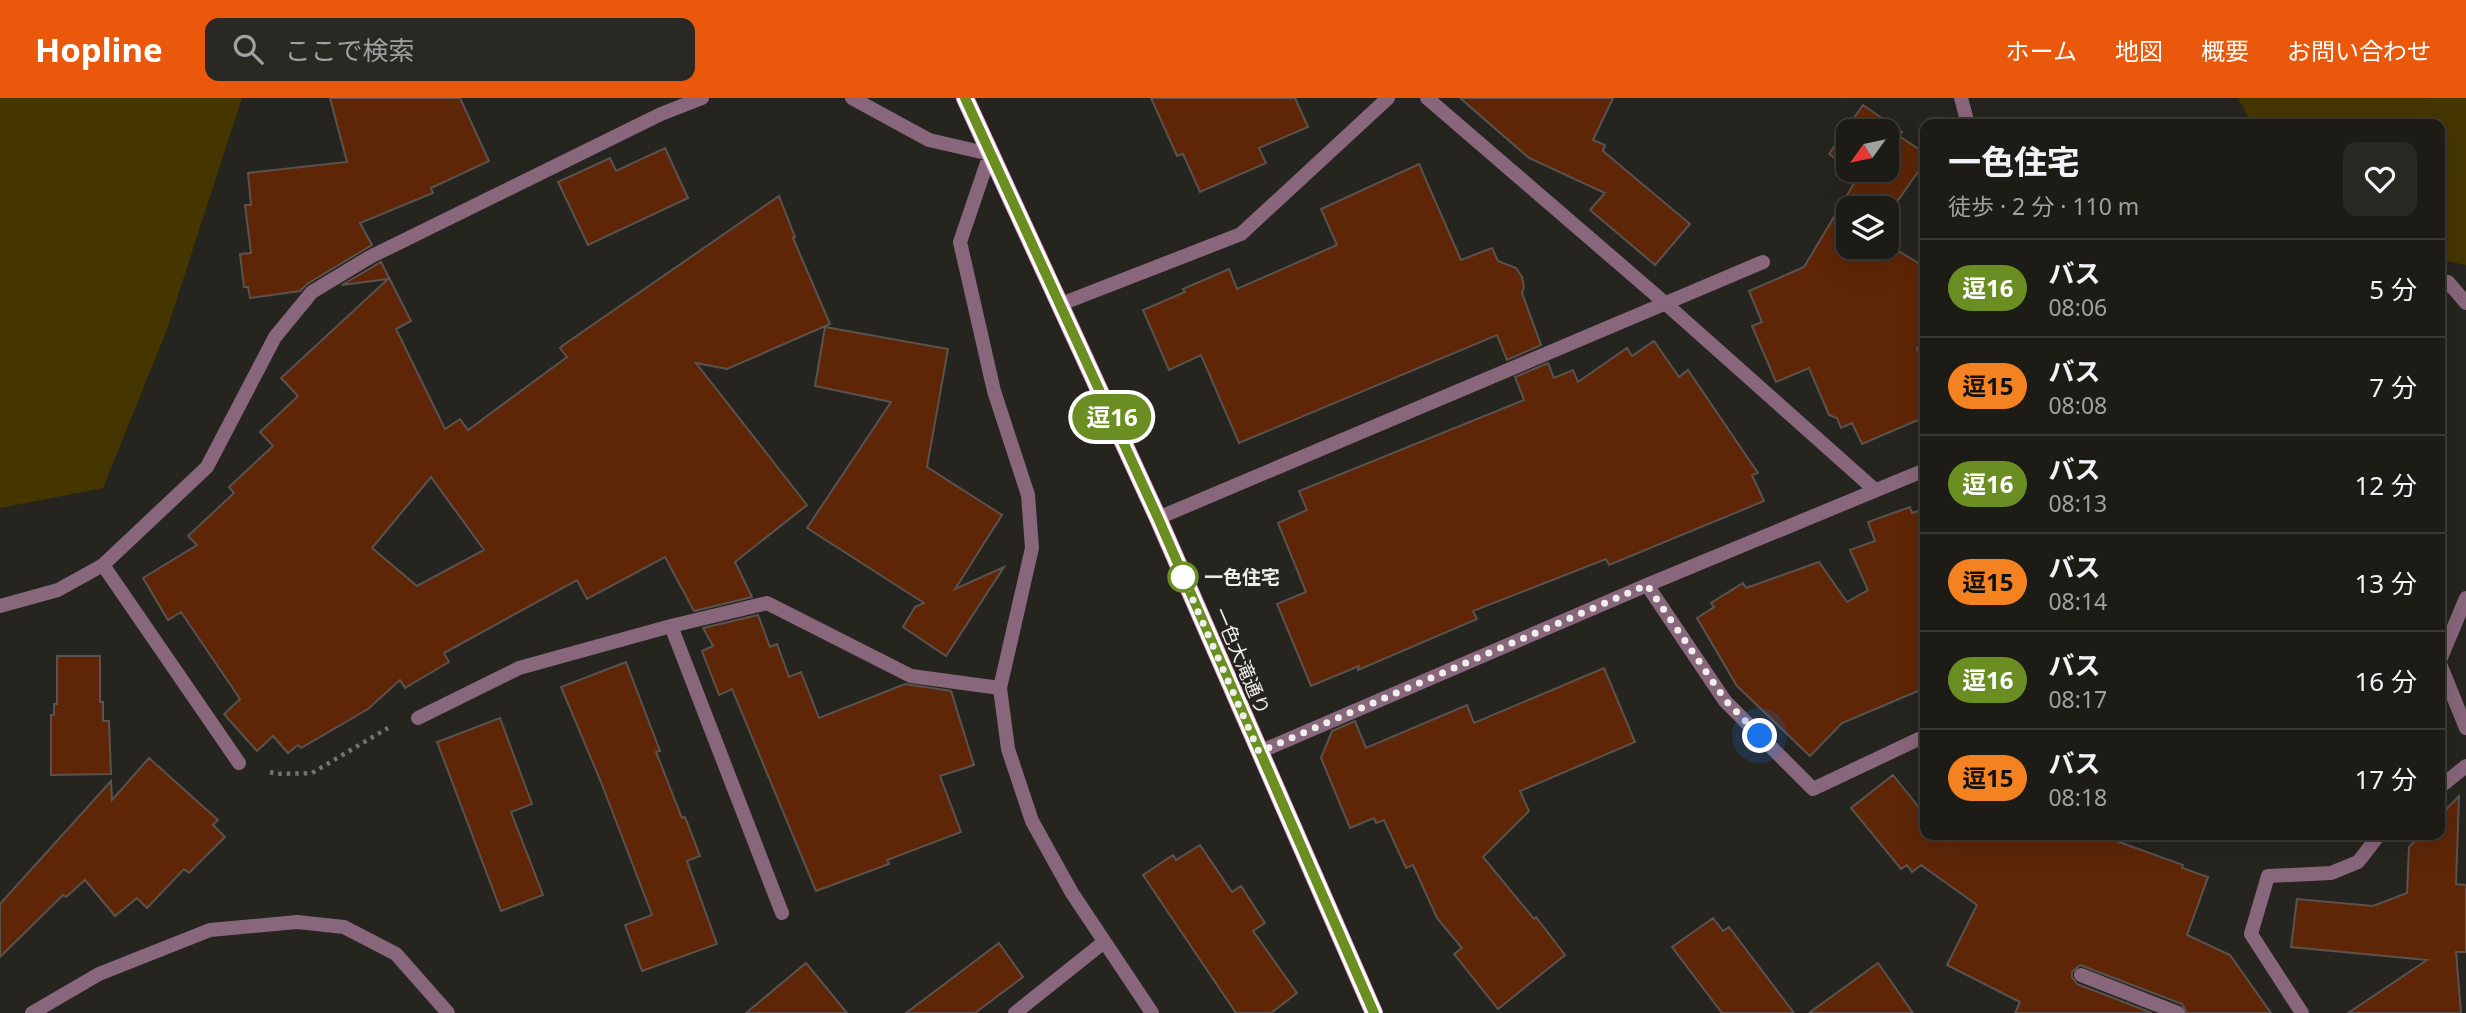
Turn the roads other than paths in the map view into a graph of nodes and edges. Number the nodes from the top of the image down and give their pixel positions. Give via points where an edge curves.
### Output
1 (702, 98) edge
2 (852, 98) edge
3 (965, 98) edge
4 (1388, 98) edge
5 (1427, 98) edge
6 (1961, 98) edge
7 (1967, 119) edge
8 (990, 154) junction
9 (1763, 262) dead end
10 (2445, 285) edge
11 (1061, 303) junction
12 (1665, 303) junction
13 (2466, 303) edge
14 (1920, 472) edge
15 (1875, 490) junction
16 (1158, 518) junction
17 (103, 565) junction
18 (1647, 585) junction
19 (2466, 598) edge
20 (0, 606) edge
21 (671, 625) junction
22 (2445, 650) edge
23 (2445, 675) edge
24 (1000, 688) junction
25 (418, 718) road end
26 (2466, 728) edge
27 (1920, 738) edge
28 (1259, 752) junction
29 (239, 763) road end
30 (2466, 766) edge
31 (2445, 783) edge
32 (2375, 840) edge
33 (782, 913) dead end
34 (1104, 942) junction
35 (2081, 975) dead end
36 (32, 1013) edge
37 (448, 1013) edge
38 (1015, 1013) edge
39 (1152, 1013) edge
40 (1374, 1013) edge
41 (2178, 1013) edge
42 (2302, 1013) edge

1 - 17 street via 370,257 312,292 275,337 207,467
2 - 8 street via 929,140
3 - 8 main road, 一色大滝通り
4 - 11 street via 1241,234
5 - 12 street
6 - 7 street
8 - 11 main road, 一色大滝通り
8 - 24 street via 960,242 994,391 1028,495 1032,548
9 - 12 street
10 - 13 street via 2448,282
11 - 16 main road, 一色大滝通り
12 - 15 street
12 - 16 street
14 - 15 street
15 - 18 street
16 - 28 main road, 一色大滝通り
17 - 20 street via 58,590
17 - 29 street
18 - 27 street via 1726,701 1813,789
18 - 28 street
19 - 22 street
21 - 24 street via 767,603 911,676
21 - 25 street via 519,668
21 - 33 street
23 - 26 street
24 - 34 street via 1007,749 1032,821
28 - 40 main road, 一色大滝通り
30 - 31 street
32 - 42 street via 2358,862 2331,873 2268,876 2251,934
34 - 38 street
34 - 39 street
35 - 41 street
36 - 37 street via 99,974 210,930 298,922 344,927 396,954

